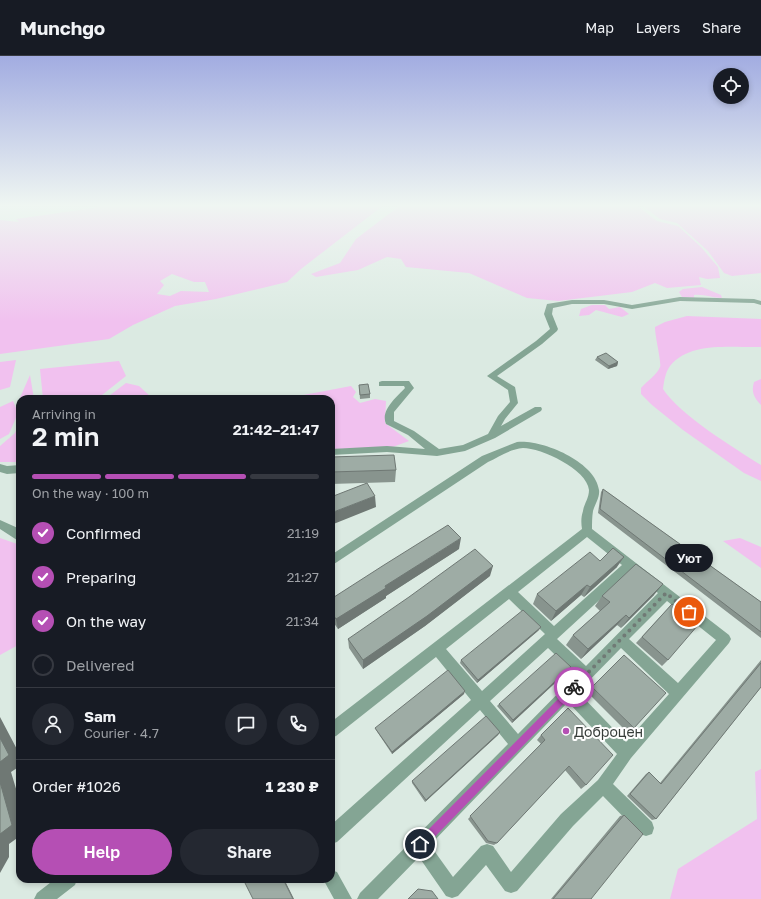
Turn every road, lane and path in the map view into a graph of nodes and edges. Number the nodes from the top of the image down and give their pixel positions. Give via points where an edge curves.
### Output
1 (761, 303) edge
2 (382, 384) dead end
3 (538, 409) dead end
4 (492, 436) junction
5 (335, 452) edge
6 (437, 453) junction
7 (0, 468) edge
8 (16, 469) edge
9 (0, 524) edge
10 (587, 531) junction
11 (16, 532) edge
12 (335, 558) edge
13 (630, 565) junction
14 (510, 592) junction
15 (666, 593) junction
16 (551, 636) junction
17 (620, 640) junction
18 (438, 649) junction
19 (586, 675) junction
20 (569, 692) junction
21 (678, 692) junction
22 (481, 699) junction
23 (335, 728) edge
24 (518, 745) junction
25 (626, 753) junction
26 (603, 785) junction
27 (646, 828) dead end
28 (335, 832) edge
29 (420, 844) junction
30 (62, 883) edge
31 (334, 883) edge
32 (43, 899) edge
33 (343, 899) edge
34 (366, 899) edge

1 - 4 street via 680,299 632,307 596,302 572,302 550,306 548,314 554,329 540,344 491,376 512,389 514,403 501,418
2 - 6 street via 406,383 410,388 390,411 389,422 411,433
3 - 4 street
4 - 6 street via 465,448
5 - 6 street via 387,449
7 - 8 street
9 - 11 street
10 - 12 street via 586,515 594,490 590,478 555,453 538,446 522,444 485,459
10 - 13 street
10 - 14 street
13 - 15 street
13 - 16 street
14 - 16 street
14 - 18 street
15 - 17 street
15 - 21 street via 724,639
16 - 19 street
16 - 22 street
17 - 19 street
17 - 21 street
18 - 22 street
18 - 23 street
19 - 20 street
20 - 24 street
20 - 25 street
21 - 25 street
22 - 24 street
22 - 28 street
24 - 29 street
25 - 26 street
26 - 27 street
26 - 29 street via 567,820 511,885 487,852 452,890
29 - 34 street
30 - 32 street
31 - 33 street

